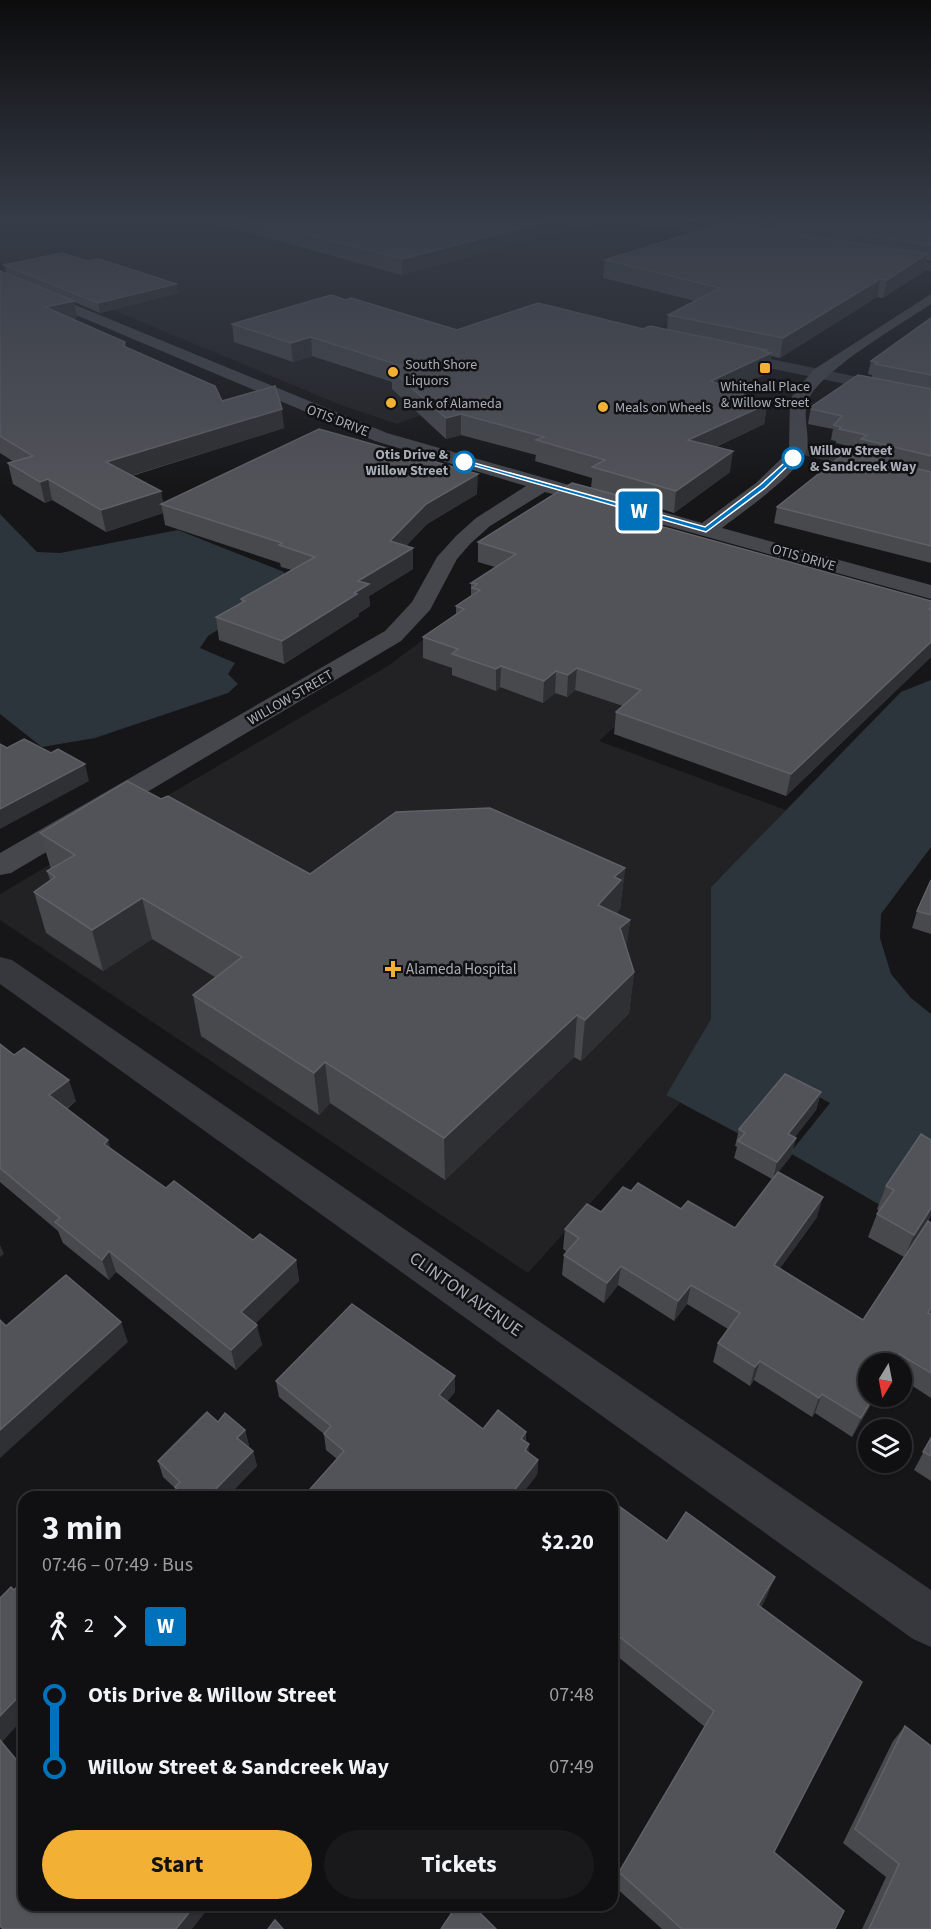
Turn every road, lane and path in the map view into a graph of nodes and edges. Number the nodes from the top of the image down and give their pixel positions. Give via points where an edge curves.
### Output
1 (72, 308) edge
2 (916, 308) edge
3 (715, 352) edge
4 (819, 373) junction
5 (931, 397) edge
6 (798, 448) junction
7 (931, 480) edge
8 (542, 485) junction
9 (706, 530) junction
10 (931, 592) edge
11 (0, 866) edge
12 (0, 968) edge
13 (931, 1621) edge

1 - 8 street, OTIS DRIVE via 348,424
2 - 4 street
3 - 4 street
4 - 5 street
4 - 6 street via 799,399
6 - 7 street
6 - 9 street via 780,472
8 - 9 street, OTIS DRIVE
8 - 11 street, WILLOW STREET via 483,522 463,540 448,557 422,604 393,636
9 - 10 street, OTIS DRIVE
12 - 13 street, CLINTON AVENUE

